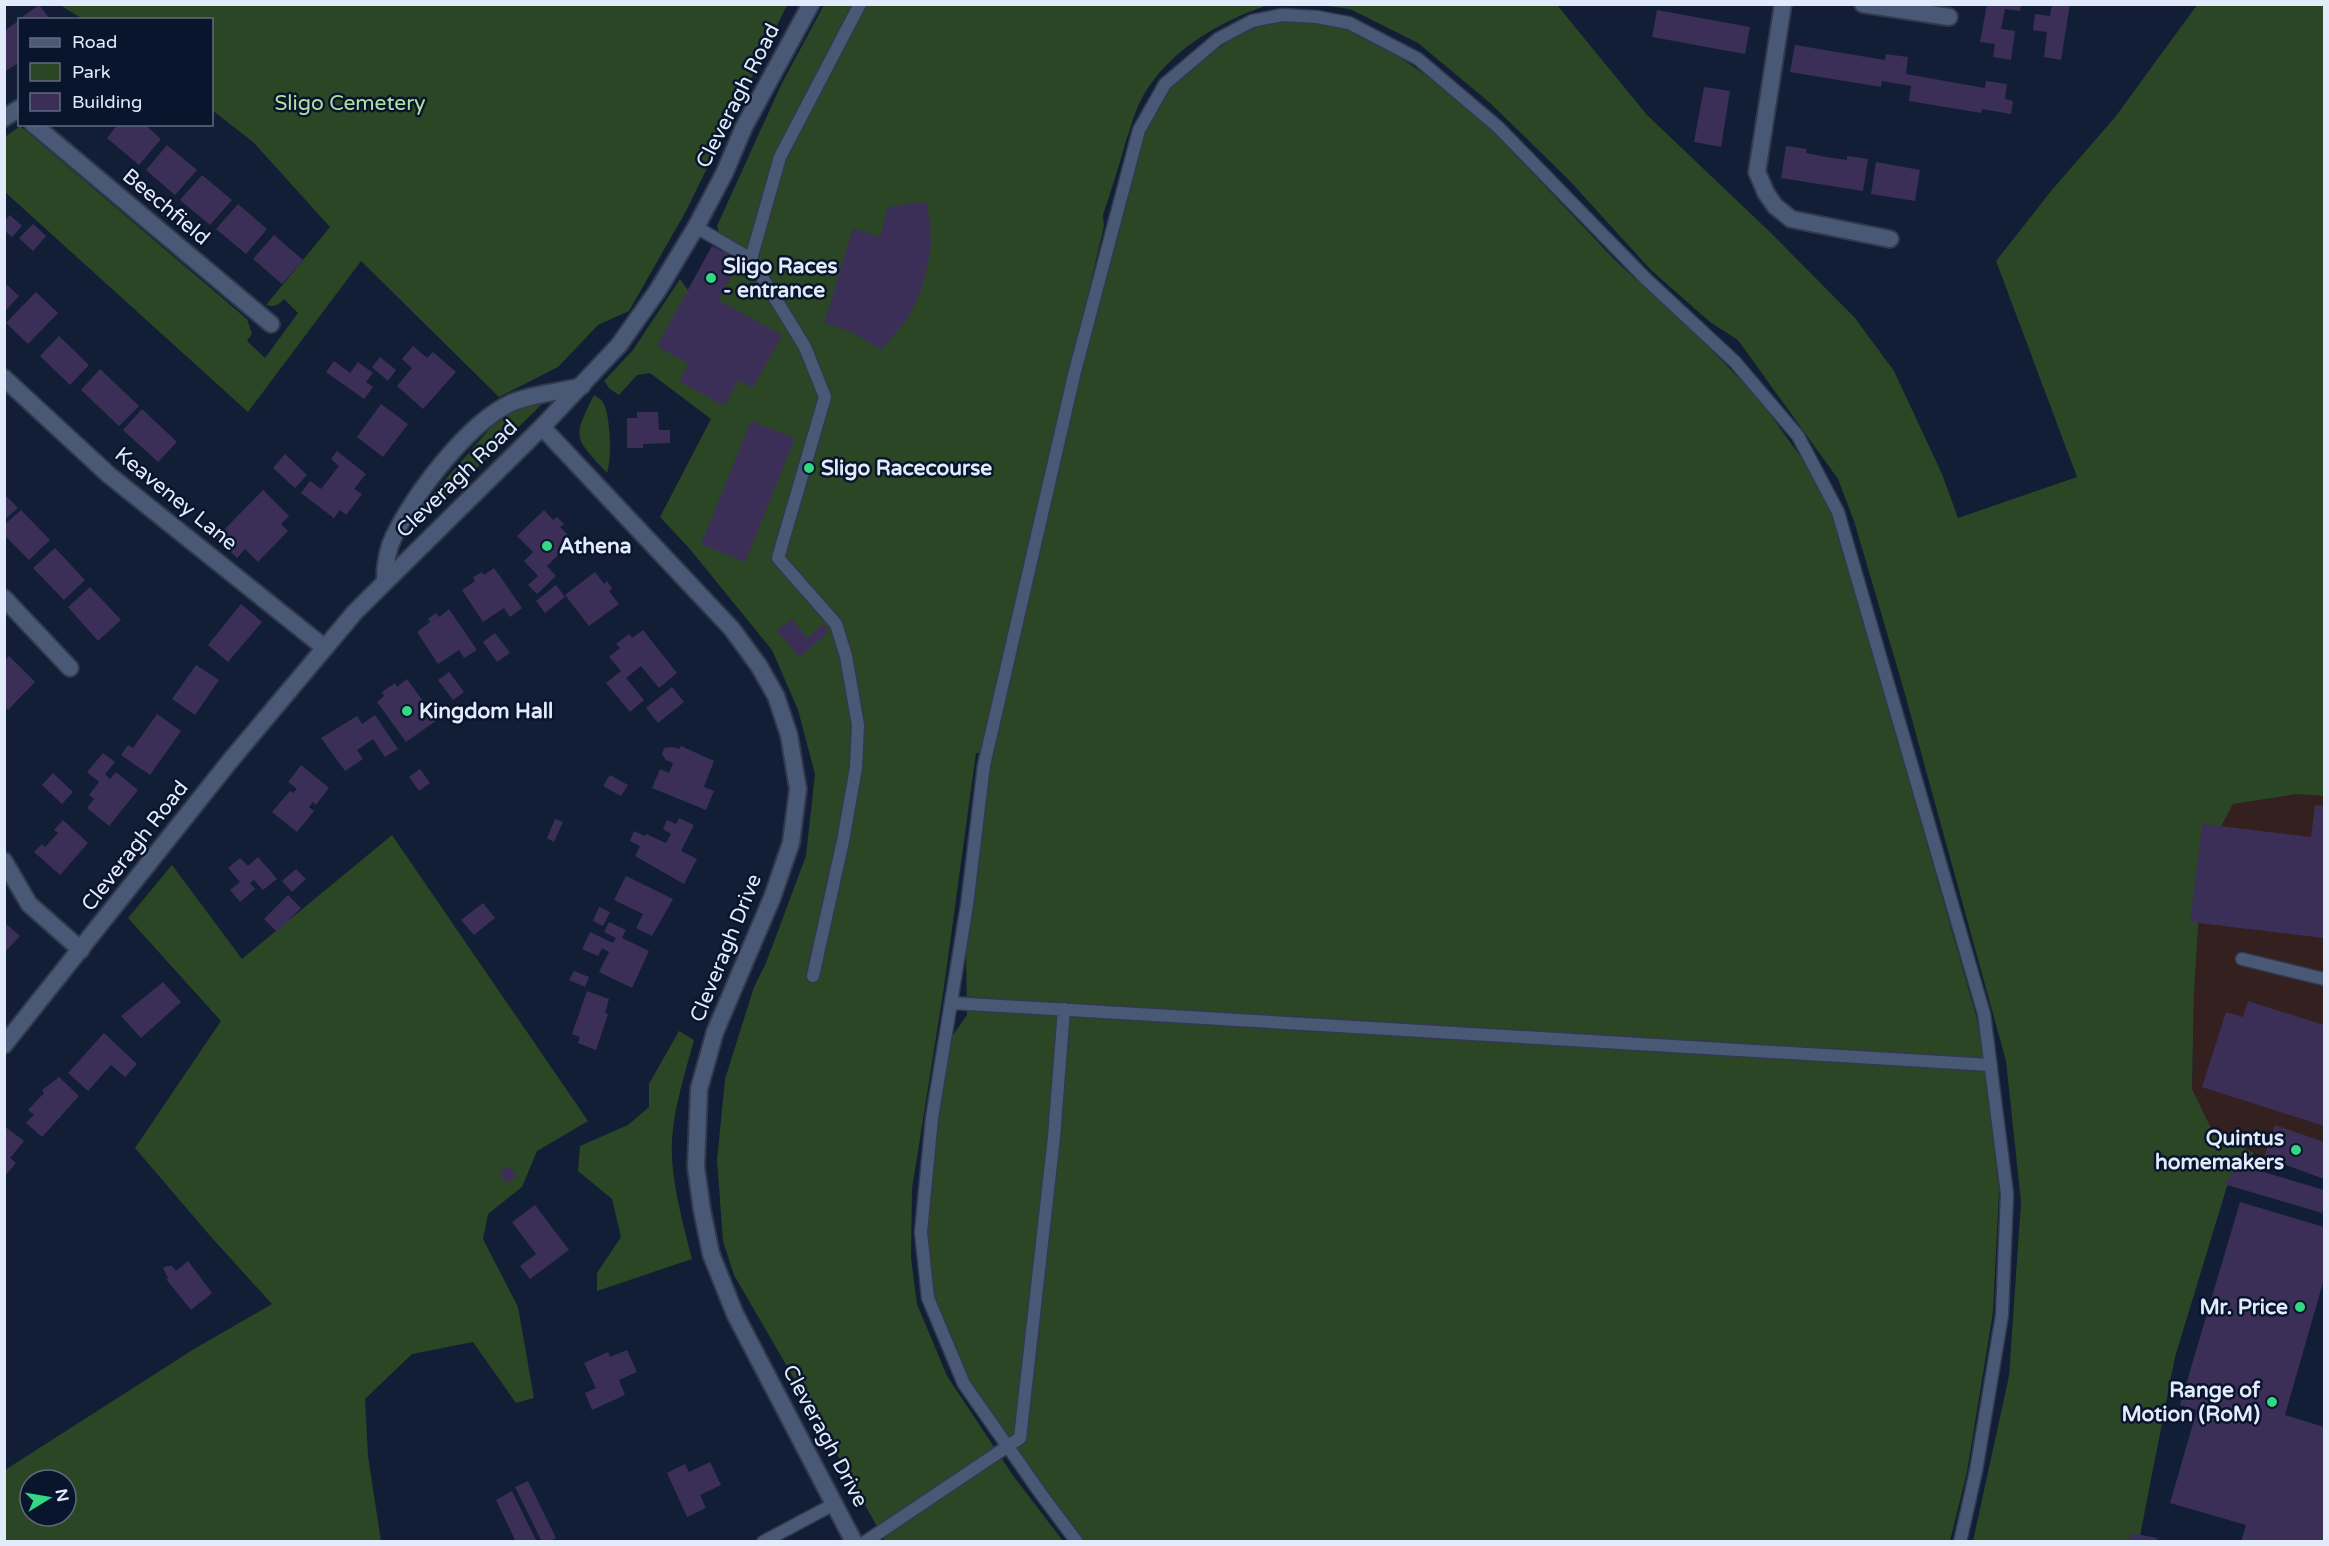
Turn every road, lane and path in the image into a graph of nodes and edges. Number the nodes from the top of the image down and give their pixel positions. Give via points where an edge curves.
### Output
1 (811, 4) edge
2 (860, 4) edge
3 (1783, 4) edge
4 (1863, 4) edge
5 (1949, 17) dead end
6 (35, 126) edge
7 (696, 227) junction
8 (1890, 239) dead end
9 (752, 259) junction
10 (271, 324) dead end
11 (4, 378) edge
12 (582, 386) junction
13 (542, 427) junction
14 (385, 581) junction
15 (4, 598) edge
16 (325, 648) junction
17 (70, 668) dead end
18 (4, 861) edge
19 (81, 950) junction
20 (2242, 959) dead end
21 (813, 976) dead end
22 (2325, 979) edge
23 (952, 1003) junction
24 (1064, 1009) junction
25 (4, 1045) edge
26 (1991, 1065) junction
27 (1008, 1447) junction
28 (834, 1504) junction
29 (763, 1542) edge
30 (854, 1542) edge
31 (865, 1542) edge
32 (1077, 1542) edge
33 (1960, 1542) edge

1 - 7 street, Cleveragh Road via 744,127
2 - 9 lane via 780,157
3 - 8 street via 1757,172 1766,193 1791,219
4 - 5 street
6 - 10 street, Beechfield
7 - 9 lane
7 - 12 street, Cleveragh Road via 619,345
9 - 21 lane via 805,347 825,397 778,558 836,624 858,725 854,779
11 - 16 street, Keaveney Lane via 109,475
12 - 13 street, Cleveragh Road
12 - 14 street via 514,402 480,422 416,498 393,538
13 - 14 street, Cleveragh Road
13 - 28 street, Cleveragh Drive via 732,629 776,696 789,735 798,789 791,843 715,1032 699,1089 696,1167 711,1254 735,1314
14 - 16 street, Cleveragh Road
15 - 17 street
16 - 19 street, Cleveragh Road
18 - 19 street via 29,904
19 - 25 street, Cleveragh Road
20 - 22 lane
23 - 24 lane
23 - 26 lane via 984,765 1076,371 1139,130 1165,84 1218,39 1252,21 1282,15 1317,17 1349,23 1418,59 1474,106 1646,279 1735,362 1798,436 1838,512 1984,1014
23 - 27 lane via 932,1118 921,1232 928,1298 964,1384
24 - 26 lane
24 - 27 lane via 1023,1421 1020,1438
26 - 33 lane via 2007,1194 2002,1315
27 - 31 lane
27 - 32 lane
28 - 29 lane
28 - 30 street, Cleveragh Drive

